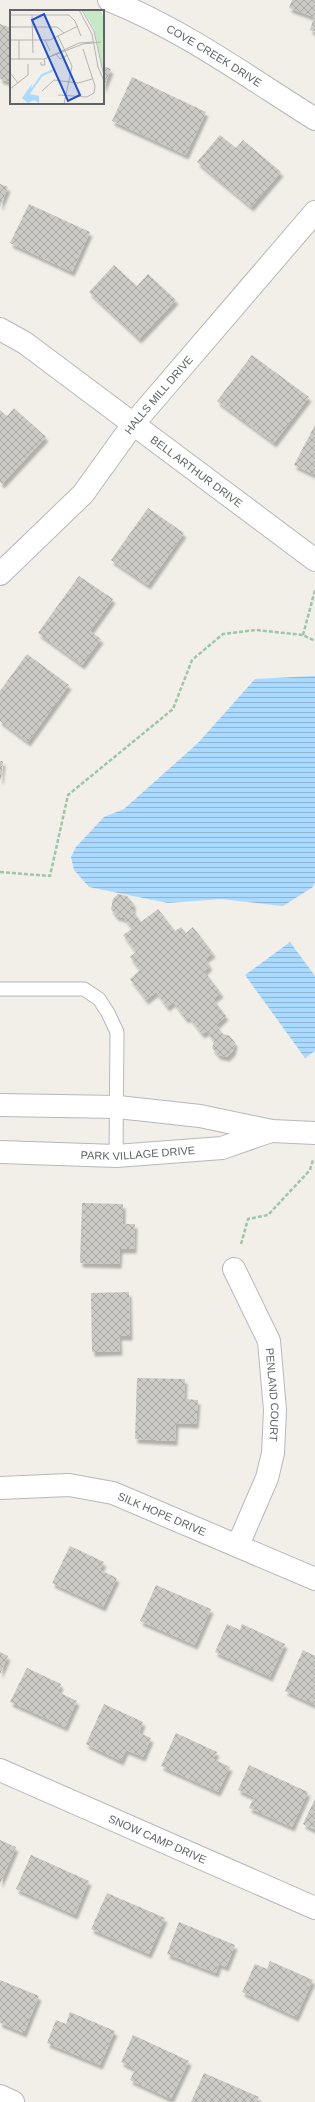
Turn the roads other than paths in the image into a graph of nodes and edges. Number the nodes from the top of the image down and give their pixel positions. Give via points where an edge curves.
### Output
1 (109, 0) edge
2 (315, 119) edge
3 (315, 212) edge
4 (0, 329) edge
5 (134, 423) junction
6 (315, 560) edge
7 (0, 574) edge
8 (0, 989) edge
9 (0, 1105) edge
10 (118, 1107) junction
11 (272, 1130) junction
12 (315, 1133) edge
13 (0, 1152) edge
14 (116, 1156) junction
15 (234, 1269) road end
16 (0, 1488) edge
17 (238, 1545) junction
18 (315, 1579) edge
19 (0, 1770) edge
20 (315, 1908) edge
21 (0, 2096) edge
22 (13, 2102) edge

1 - 2 street, COVE CREEK DRIVE via 180,34
3 - 5 street, HALLS MILL DRIVE
4 - 5 street, BELL ARTHUR DRIVE via 25,343
5 - 6 street, BELL ARTHUR DRIVE
5 - 7 street, HALLS MILL DRIVE via 83,494
8 - 10 lane via 84,989 98,999 118,1032
9 - 10 street, PARK VILLAGE DRIVE
10 - 11 street, PARK VILLAGE DRIVE via 200,1116
10 - 14 lane
11 - 12 street, PARK VILLAGE DRIVE
11 - 14 street, PARK VILLAGE DRIVE via 222,1148
13 - 14 street, PARK VILLAGE DRIVE
15 - 17 street, PENLAND COURT via 269,1341 274,1410 273,1453 267,1478
16 - 17 street, SILK HOPE DRIVE via 69,1485 113,1493
17 - 18 street, SILK HOPE DRIVE
19 - 20 street, SNOW CAMP DRIVE
21 - 22 street

